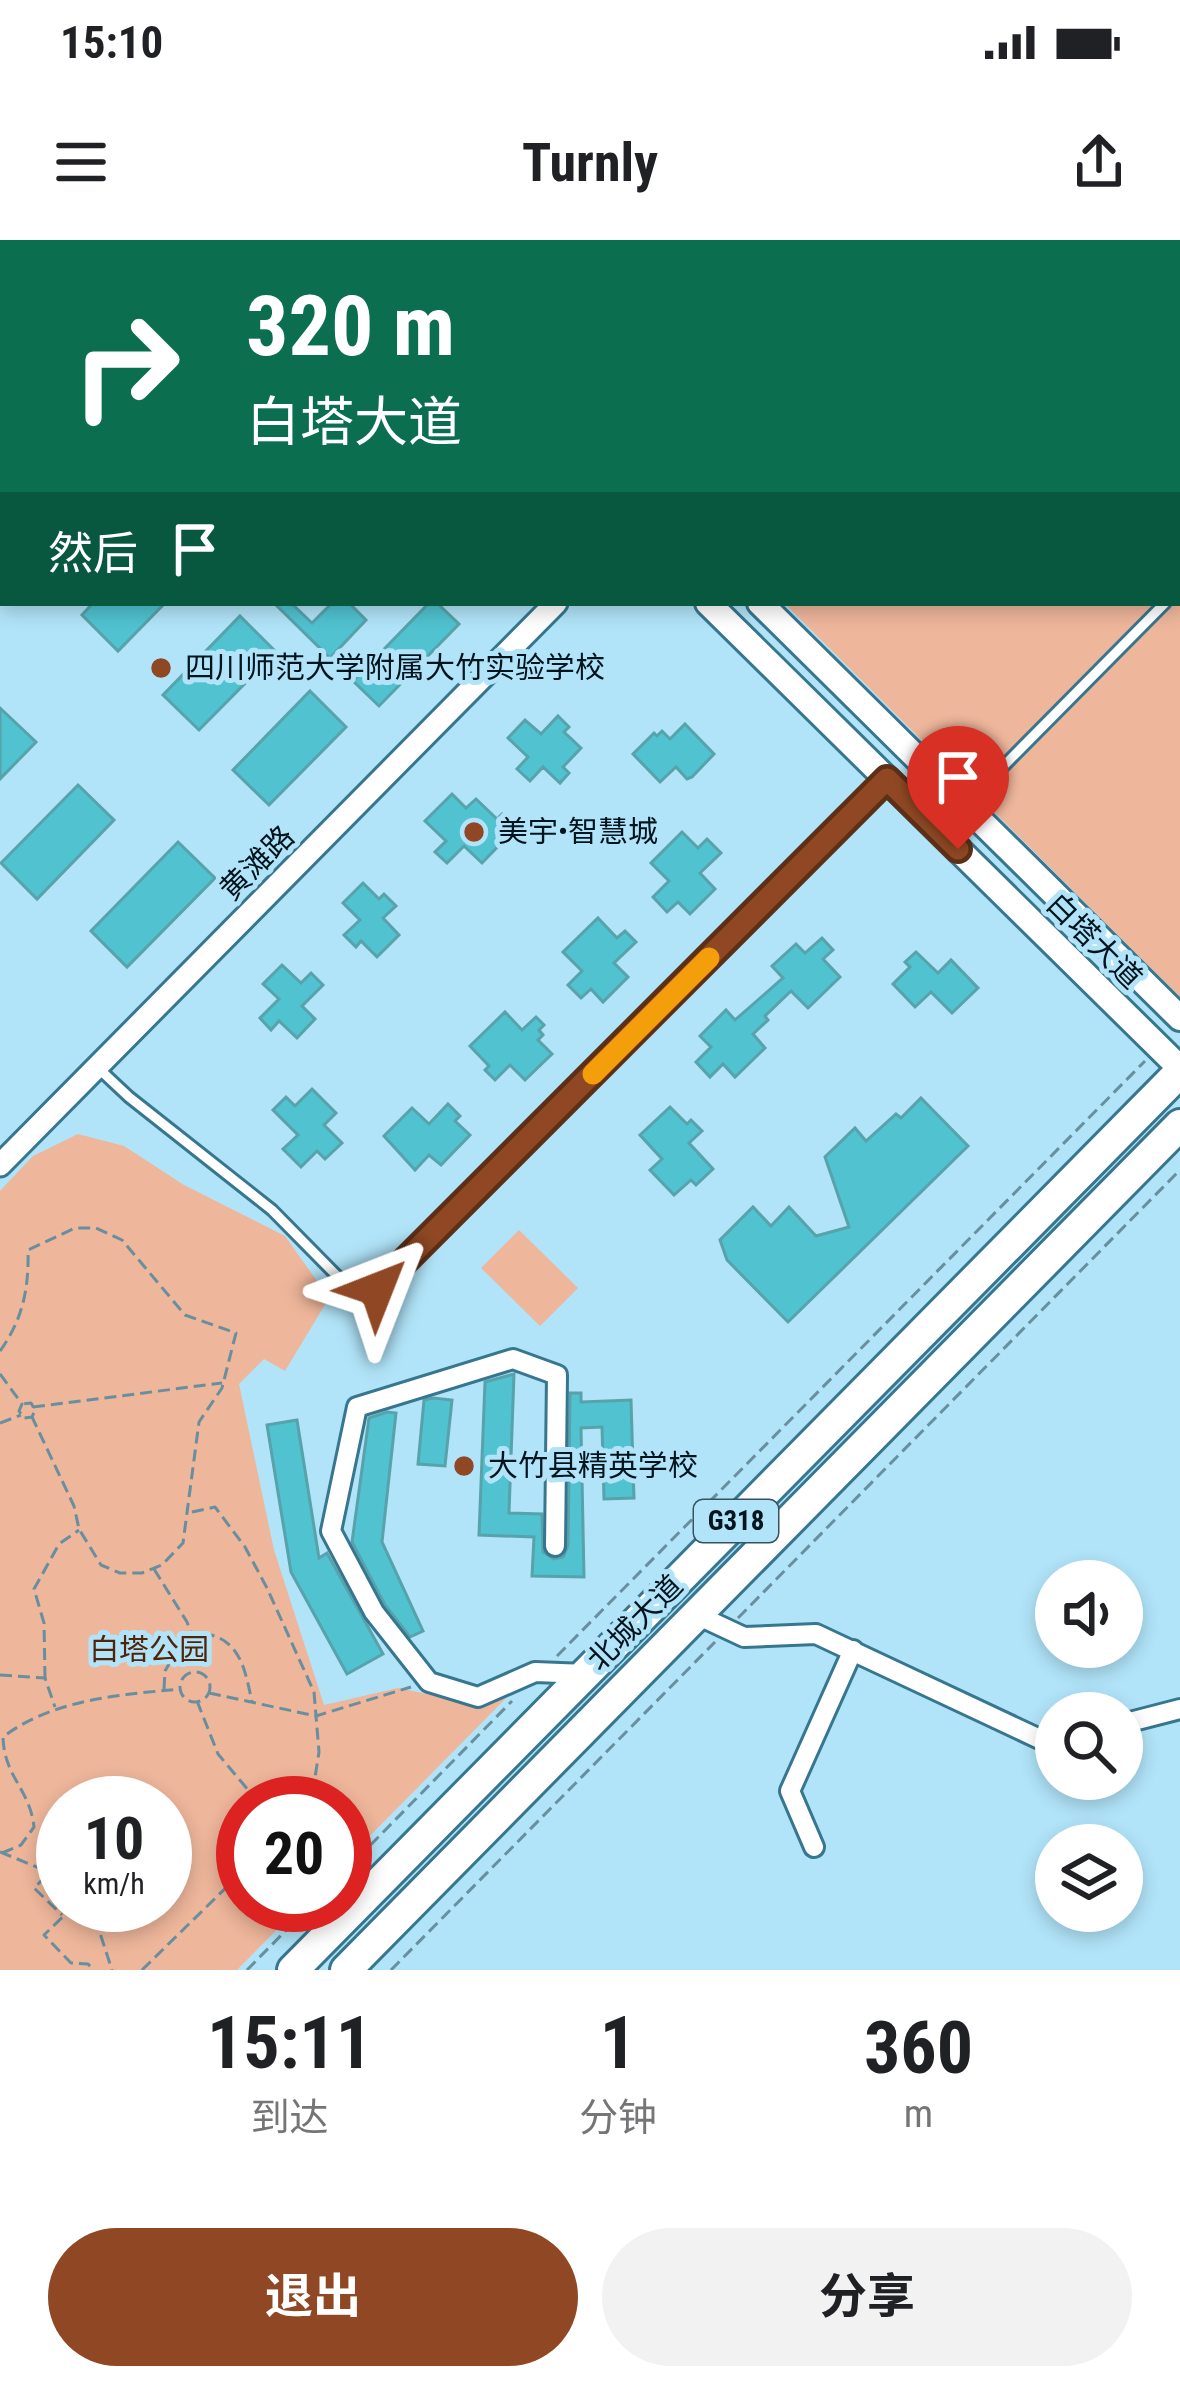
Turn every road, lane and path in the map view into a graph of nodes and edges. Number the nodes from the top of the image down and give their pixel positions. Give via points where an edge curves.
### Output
1 (553, 606) edge
2 (712, 606) edge
3 (763, 606) edge
4 (1162, 606) edge
5 (887, 779) junction
6 (965, 806) junction
7 (1180, 1018) edge
8 (1159, 1047) junction
9 (97, 1067) junction
10 (1180, 1070) edge
11 (1180, 1125) edge
12 (0, 1165) edge
13 (1180, 1170) edge
14 (0, 1351) edge
15 (0, 1374) edge
16 (224, 1383) junction
17 (22, 1404) junction
18 (34, 1407) junction
19 (22, 1414) junction
20 (32, 1417) junction
21 (0, 1423) edge
22 (190, 1512) junction
23 (79, 1529) junction
24 (555, 1546) dead end
25 (154, 1568) junction
26 (697, 1615) junction
27 (727, 1630) junction
28 (194, 1640) junction
29 (853, 1650) junction
30 (543, 1670) junction
31 (586, 1674) junction
32 (0, 1675) edge
33 (44, 1678) junction
34 (429, 1682) junction
35 (180, 1689) junction
36 (164, 1691) junction
37 (209, 1694) junction
38 (197, 1701) junction
39 (252, 1702) junction
40 (510, 1704) dead end
41 (56, 1709) junction
42 (1180, 1709) edge
43 (316, 1716) junction
44 (1143, 1719) edge
45 (1035, 1737) edge
46 (236, 1776) edge
47 (315, 1776) edge
48 (372, 1843) edge
49 (814, 1847) dead end
50 (1, 1852) edge
51 (36, 1868) edge
52 (216, 1897) edge
53 (47, 1932) edge
54 (100, 1932) edge
55 (284, 1932) edge
56 (94, 1970) edge
57 (112, 1970) edge
58 (142, 1970) edge
59 (247, 1970) edge
60 (293, 1970) edge
61 (346, 1970) edge
62 (392, 1970) edge

1 - 9 street, 黄滩路
2 - 5 main road, 白塔大道
3 - 6 main road, 白塔大道
4 - 6 lane
5 - 8 main road, 白塔大道
5 - 9 lane via 377,1289 344,1284 272,1210
6 - 7 main road, 白塔大道
8 - 10 main road, 白塔大道
8 - 30 path, 北城大道
9 - 12 street, 黄滩路
10 - 31 highway, 北城大道 / G318
11 - 26 highway, 北城大道 / G318
13 - 27 path
14 - 16 path via 26,1297 28,1250 75,1228 96,1228 122,1240 185,1315 236,1333
15 - 17 path
16 - 18 path
16 - 22 path via 199,1422
17 - 18 path
17 - 19 path
18 - 20 path
19 - 20 path
19 - 21 path
20 - 23 path
22 - 25 path via 183,1543
22 - 43 path via 215,1507 245,1547 314,1692
23 - 25 path via 101,1564 120,1573
23 - 33 path via 59,1544 34,1589 44,1624
24 - 34 street via 556,1375 513,1359 357,1407 331,1531 374,1612
25 - 28 path
26 - 27 street
26 - 61 highway, 北城大道 / G318
27 - 29 street via 744,1637 816,1634
27 - 62 path
28 - 36 path via 170,1657
28 - 39 path via 211,1635 234,1649
29 - 45 street
29 - 49 street via 790,1790
30 - 31 street
30 - 34 street via 478,1697
31 - 60 highway, 北城大道 / G318
32 - 33 path
33 - 41 path
34 - 43 path
35 - 36 path
35 - 37 path via 194,1671 205,1674
35 - 38 path
36 - 41 path
37 - 38 path
37 - 39 path
38 - 46 path via 218,1754
39 - 43 path
40 - 48 path
41 - 50 path via 3,1737 4,1761 32,1806 34,1827 21,1845
42 - 44 street
43 - 47 path
50 - 51 path
52 - 58 path
53 - 56 path via 71,1963
54 - 57 path
55 - 59 path

